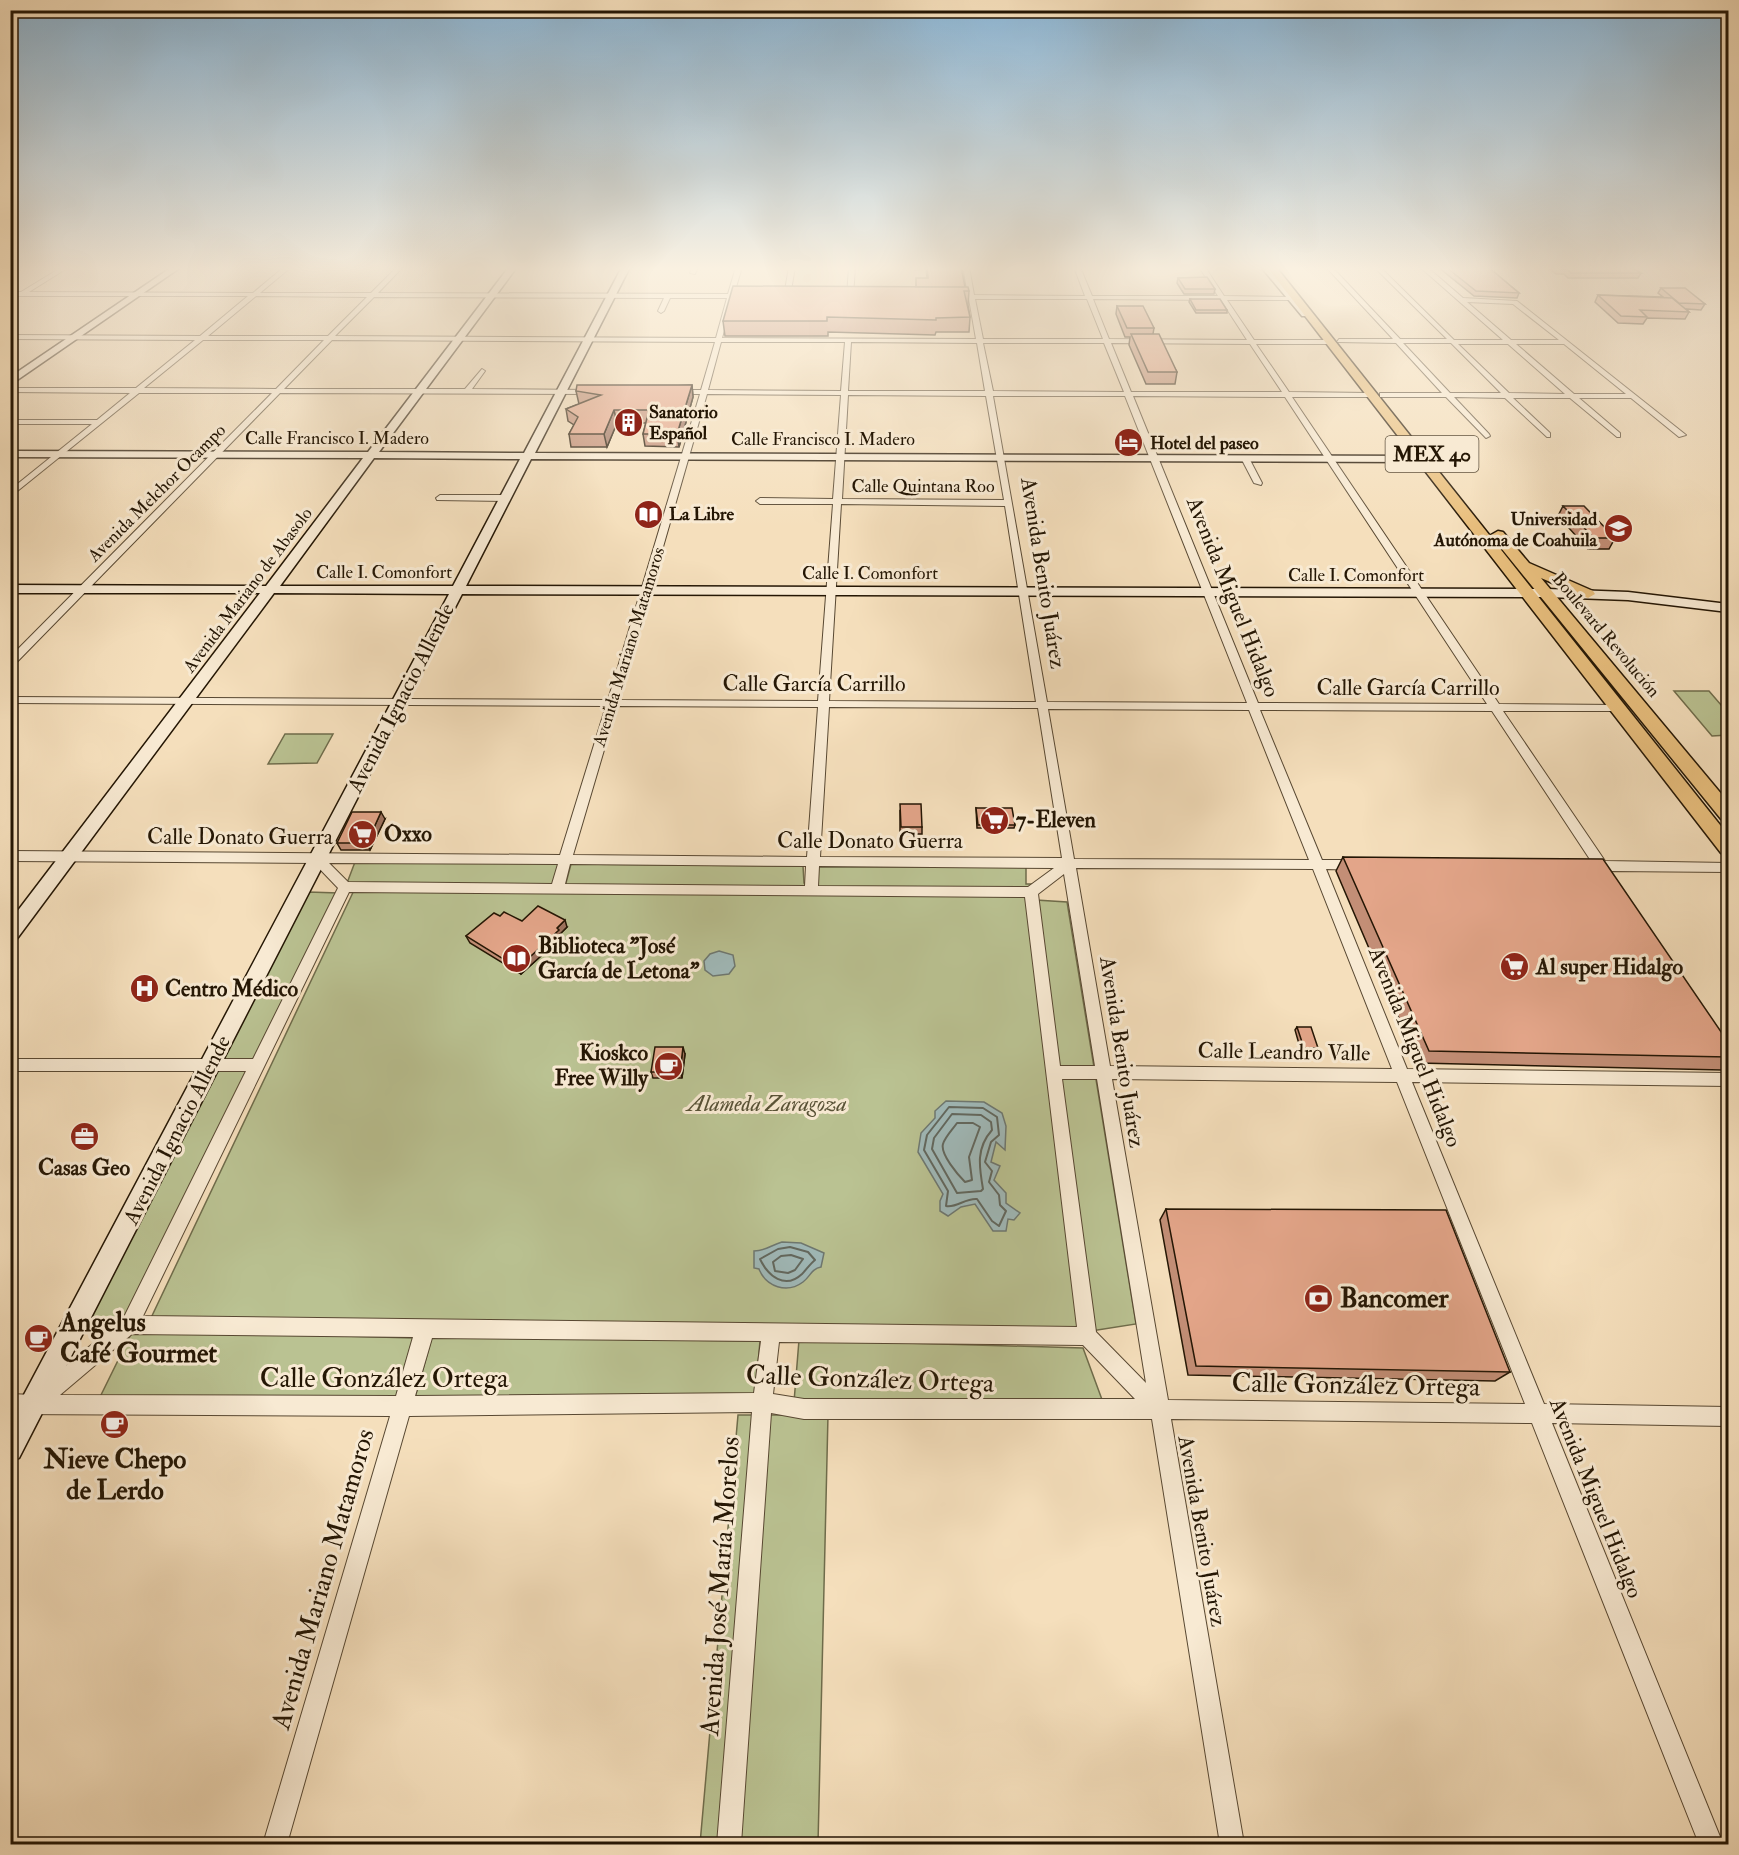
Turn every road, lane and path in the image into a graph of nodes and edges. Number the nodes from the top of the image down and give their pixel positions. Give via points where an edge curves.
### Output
1 (52, 354) edge
2 (183, 354) edge
3 (315, 354) edge
4 (449, 354) edge
5 (581, 354) edge
6 (715, 354) edge
7 (847, 354) edge
8 (982, 354) edge
9 (1111, 354) edge
10 (1260, 354) edge
11 (1341, 354) edge
12 (1345, 354) edge
13 (1410, 354) edge
14 (1464, 354) edge
15 (1524, 354) edge
16 (1580, 354) edge
17 (482, 370) dead end
18 (10, 382) edge
19 (10, 390) edge
20 (138, 390) junction
21 (279, 390) junction
22 (420, 391) junction
23 (467, 391) junction
24 (561, 392) junction
25 (597, 392) edge
26 (668, 392) edge
27 (704, 392) junction
28 (845, 393) junction
29 (989, 393) junction
30 (1128, 394) junction
31 (1287, 394) junction
32 (1369, 395) junction
33 (1383, 395) junction
34 (1449, 395) junction
35 (1506, 395) junction
36 (1572, 395) junction
37 (1632, 396) junction
38 (10, 422) edge
39 (99, 422) junction
40 (1547, 435) dead end
41 (1617, 435) dead end
42 (1682, 435) dead end
43 (1486, 436) dead end
44 (10, 454) edge
45 (60, 454) junction
46 (216, 454) junction
47 (372, 455) junction
48 (528, 455) junction
49 (686, 455) junction
50 (840, 456) junction
51 (1000, 456) junction
52 (1153, 457) junction
53 (1245, 458) junction
54 (1329, 458) junction
55 (1420, 459) junction
56 (1258, 483) dead end
57 (10, 495) edge
58 (440, 498) dead end
59 (505, 498) junction
60 (760, 501) dead end
61 (837, 502) junction
62 (1008, 503) junction
63 (1521, 562) junction
64 (10, 589) edge
65 (83, 589) junction
66 (271, 590) junction
67 (457, 590) junction
68 (646, 591) junction
69 (831, 591) junction
70 (1023, 592) junction
71 (1208, 592) junction
72 (1420, 593) junction
73 (1527, 594) junction
74 (1547, 594) junction
75 (1588, 594) junction
76 (1728, 608) edge
77 (10, 663) edge
78 (10, 700) edge
79 (187, 701) junction
80 (400, 701) junction
81 (612, 702) junction
82 (824, 704) junction
83 (1042, 705) junction
84 (1253, 706) junction
85 (1496, 708) junction
86 (1618, 708) junction
87 (1728, 814) edge
88 (1728, 848) edge
89 (10, 856) edge
90 (69, 857) junction
91 (318, 859) junction
92 (565, 860) junction
93 (813, 862) junction
94 (1068, 864) junction
95 (1317, 864) junction
96 (1376, 865) edge
97 (1577, 866) edge
98 (1601, 867) junction
99 (1728, 867) edge
100 (1614, 885) edge
101 (345, 887) junction
102 (557, 888) junction
103 (811, 890) junction
104 (1031, 892) junction
105 (10, 935) edge
106 (10, 1065) edge
107 (257, 1065) junction
108 (210, 1066) junction
109 (1054, 1072) junction
110 (1102, 1073) junction
111 (1402, 1076) junction
112 (1728, 1079) edge
113 (129, 1325) junction
114 (425, 1329) junction
115 (771, 1333) junction
116 (1087, 1336) junction
117 (762, 1402) junction
118 (22, 1404) edge
119 (404, 1406) junction
120 (1158, 1409) junction
121 (1538, 1414) junction
122 (1728, 1416) edge
123 (10, 1449) edge
124 (275, 1845) edge
125 (729, 1845) edge
126 (1232, 1845) edge
127 (1711, 1845) edge

1 - 18 street
2 - 20 street
3 - 21 street, Avenida Melchor Ocampo
4 - 22 street, Avenida Mariano de Abasolo
5 - 24 street, Avenida Ignacio Allende
6 - 27 street, Avenida Mariano Matamoros
7 - 28 street
8 - 29 street, Avenida Benito Juárez
9 - 30 street, Avenida Miguel Hidalgo
10 - 31 street
11 - 32 main road, MEX 40
12 - 33 main road, Boulevard Revolución / MEX 40
13 - 34 street
14 - 35 street
15 - 36 street
16 - 37 street
17 - 23 street
19 - 20 street
20 - 21 street
20 - 39 street
21 - 22 street
21 - 46 street, Avenida Melchor Ocampo
22 - 23 street
22 - 47 street, Avenida Mariano de Abasolo
23 - 24 street
24 - 25 street
24 - 48 street, Avenida Ignacio Allende
26 - 27 street
27 - 28 street
27 - 49 street, Avenida Mariano Matamoros
28 - 29 street
28 - 50 street
29 - 30 street
29 - 51 street, Avenida Benito Juárez
30 - 31 street
30 - 52 street, Avenida Miguel Hidalgo
31 - 32 street
31 - 54 street
32 - 55 main road, MEX 40
33 - 34 street
33 - 63 main road, Boulevard Revolución / MEX 40
34 - 35 street
34 - 43 street
35 - 36 street
35 - 40 street
36 - 37 street
36 - 41 street
37 - 42 street
38 - 39 street
39 - 45 street
44 - 45 street, Calle Francisco I. Madero
45 - 46 street, Calle Francisco I. Madero
45 - 57 street
46 - 47 street, Calle Francisco I. Madero
46 - 65 street, Avenida Melchor Ocampo
47 - 48 street, Calle Francisco I. Madero
47 - 66 street, Avenida Mariano de Abasolo
48 - 49 street, Calle Francisco I. Madero
48 - 59 street, Avenida Ignacio Allende
49 - 50 street, Calle Francisco I. Madero
49 - 68 street, Avenida Mariano Matamoros
50 - 51 street, Calle Francisco I. Madero
50 - 61 street
51 - 52 street, Calle Francisco I. Madero
51 - 62 street, Avenida Benito Juárez
52 - 53 street, Calle Francisco I. Madero
52 - 71 street, Avenida Miguel Hidalgo
53 - 54 street, Calle Francisco I. Madero
53 - 56 street
54 - 55 street, Calle Francisco I. Madero
54 - 72 street
55 - 73 main road, MEX 40
58 - 59 street
59 - 67 street, Avenida Ignacio Allende
60 - 61 street, Calle Quintana Roo
61 - 62 street, Calle Quintana Roo
61 - 69 street
62 - 70 street, Avenida Benito Juárez
63 - 74 main road, Boulevard Revolución / MEX 40
63 - 75 main road
64 - 65 street, Calle I. Comonfort
65 - 66 street, Calle I. Comonfort
65 - 77 street, Avenida Melchor Ocampo
66 - 67 street, Calle I. Comonfort
66 - 79 street, Avenida Mariano de Abasolo
67 - 68 street, Calle I. Comonfort
67 - 80 street, Avenida Ignacio Allende
68 - 69 street, Calle I. Comonfort
68 - 81 street, Avenida Mariano Matamoros
69 - 70 street, Calle I. Comonfort
69 - 82 street
70 - 71 street, Calle I. Comonfort
70 - 83 street, Avenida Benito Juárez
71 - 72 street, Calle I. Comonfort
71 - 84 street, Avenida Miguel Hidalgo
72 - 73 street, Calle I. Comonfort
72 - 85 street
73 - 74 street, Calle I. Comonfort
73 - 86 main road, MEX 40
74 - 75 street, Calle I. Comonfort
74 - 87 main road, Boulevard Revolución / MEX 40
75 - 76 street, Calle I. Comonfort
78 - 79 street, Calle García Carrillo
79 - 80 street, Calle García Carrillo
79 - 90 street, Avenida Mariano de Abasolo
80 - 81 street, Calle García Carrillo
80 - 91 street, Avenida Ignacio Allende
81 - 82 street, Calle García Carrillo
81 - 92 street, Avenida Mariano Matamoros
82 - 83 street, Calle García Carrillo
82 - 93 street
83 - 84 street, Calle García Carrillo
83 - 94 street, Avenida Benito Juárez
84 - 85 street, Calle García Carrillo
84 - 95 street, Avenida Miguel Hidalgo
85 - 86 street, Calle García Carrillo
85 - 98 street
86 - 88 main road, MEX 40
89 - 90 street, Calle Donato Guerra
90 - 91 street, Calle Donato Guerra
90 - 105 street, Avenida Mariano de Abasolo
91 - 92 street, Calle Donato Guerra
91 - 101 street
91 - 108 street, Avenida Ignacio Allende
92 - 93 street, Calle Donato Guerra
92 - 102 street, Avenida Mariano Matamoros
93 - 94 street, Calle Donato Guerra
93 - 103 street
94 - 95 street, Calle Donato Guerra
94 - 104 street
94 - 110 street, Avenida Benito Juárez
95 - 96 street, Calle Donato Guerra
95 - 111 street, Avenida Miguel Hidalgo
97 - 98 street
98 - 99 street
98 - 100 street
101 - 102 street
101 - 107 street
102 - 103 street
103 - 104 street
104 - 109 street
106 - 108 street
107 - 108 street
107 - 113 street
108 - 118 street, Avenida Ignacio Allende
109 - 110 street, Calle Leandro Valle
109 - 116 street
110 - 111 street, Calle Leandro Valle
110 - 120 street, Avenida Benito Juárez
111 - 112 street, Calle Leandro Valle
111 - 121 street, Avenida Miguel Hidalgo
113 - 114 street
113 - 118 street
114 - 115 street
114 - 119 street, Avenida Mariano Matamoros
115 - 116 street
115 - 117 street, Avenida José María Morelos
116 - 120 street
117 - 119 street, Calle González Ortega
117 - 120 street, Calle González Ortega via 804,1409
117 - 125 street, Avenida José María Morelos
118 - 119 street, Calle González Ortega
118 - 123 street, Avenida Ignacio Allende
119 - 124 street, Avenida Mariano Matamoros
120 - 121 street, Calle González Ortega
120 - 126 street, Avenida Benito Juárez
121 - 122 street, Calle González Ortega
121 - 127 street, Avenida Miguel Hidalgo

